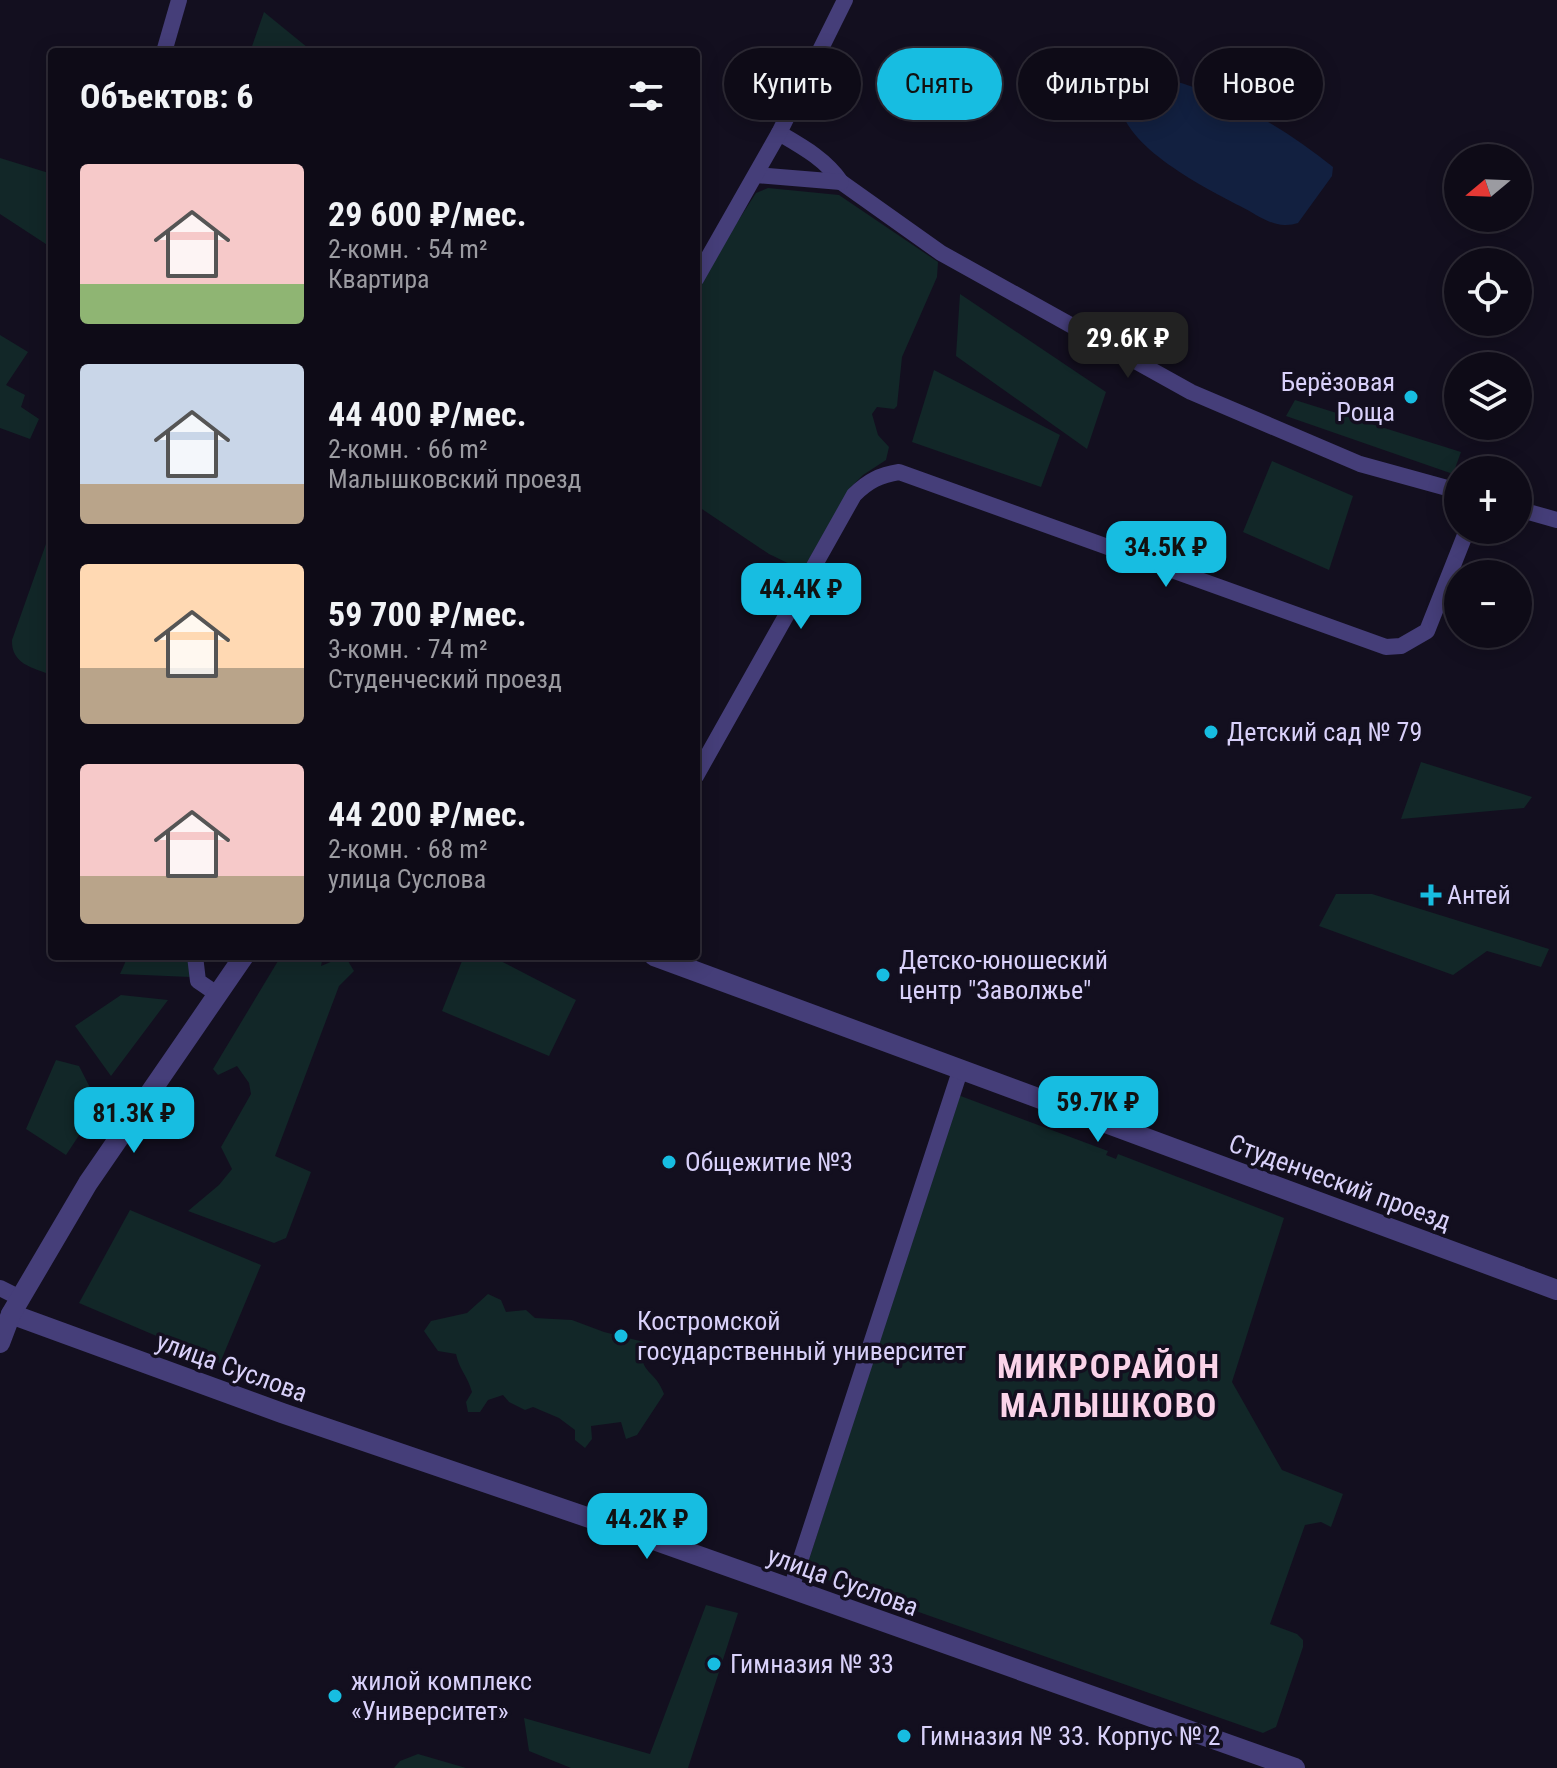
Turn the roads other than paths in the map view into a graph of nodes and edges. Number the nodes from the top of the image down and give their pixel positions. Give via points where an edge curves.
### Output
1 (179, 0) edge
2 (845, 0) edge
3 (165, 48) edge
4 (779, 133) junction
5 (756, 175) junction
6 (841, 182) junction
7 (700, 272) edge
8 (1444, 487) edge
9 (1532, 513) edge
10 (1557, 520) edge
11 (1461, 544) edge
12 (700, 769) edge
13 (195, 960) edge
14 (241, 960) edge
15 (665, 960) edge
16 (217, 994) junction
17 (961, 1068) junction
18 (0, 1288) edge
19 (1557, 1290) edge
20 (16, 1306) junction
21 (0, 1343) edge
22 (791, 1589) junction
23 (1295, 1768) edge

1 - 3 street
2 - 4 street
4 - 5 street
4 - 6 street via 831,168
5 - 6 street
5 - 7 street
6 - 8 street via 941,253 1191,392 1360,464
9 - 10 street
11 - 12 street via 1427,631 1401,646 1386,647 899,472 867,482 854,495
13 - 16 street via 198,981
14 - 16 street
15 - 17 street, Студенческий проезд
16 - 20 street via 88,1183
17 - 19 street, Студенческий проезд
17 - 22 street
18 - 20 street
20 - 21 street
20 - 22 street, улица Суслова via 282,1413
22 - 23 street, улица Суслова

